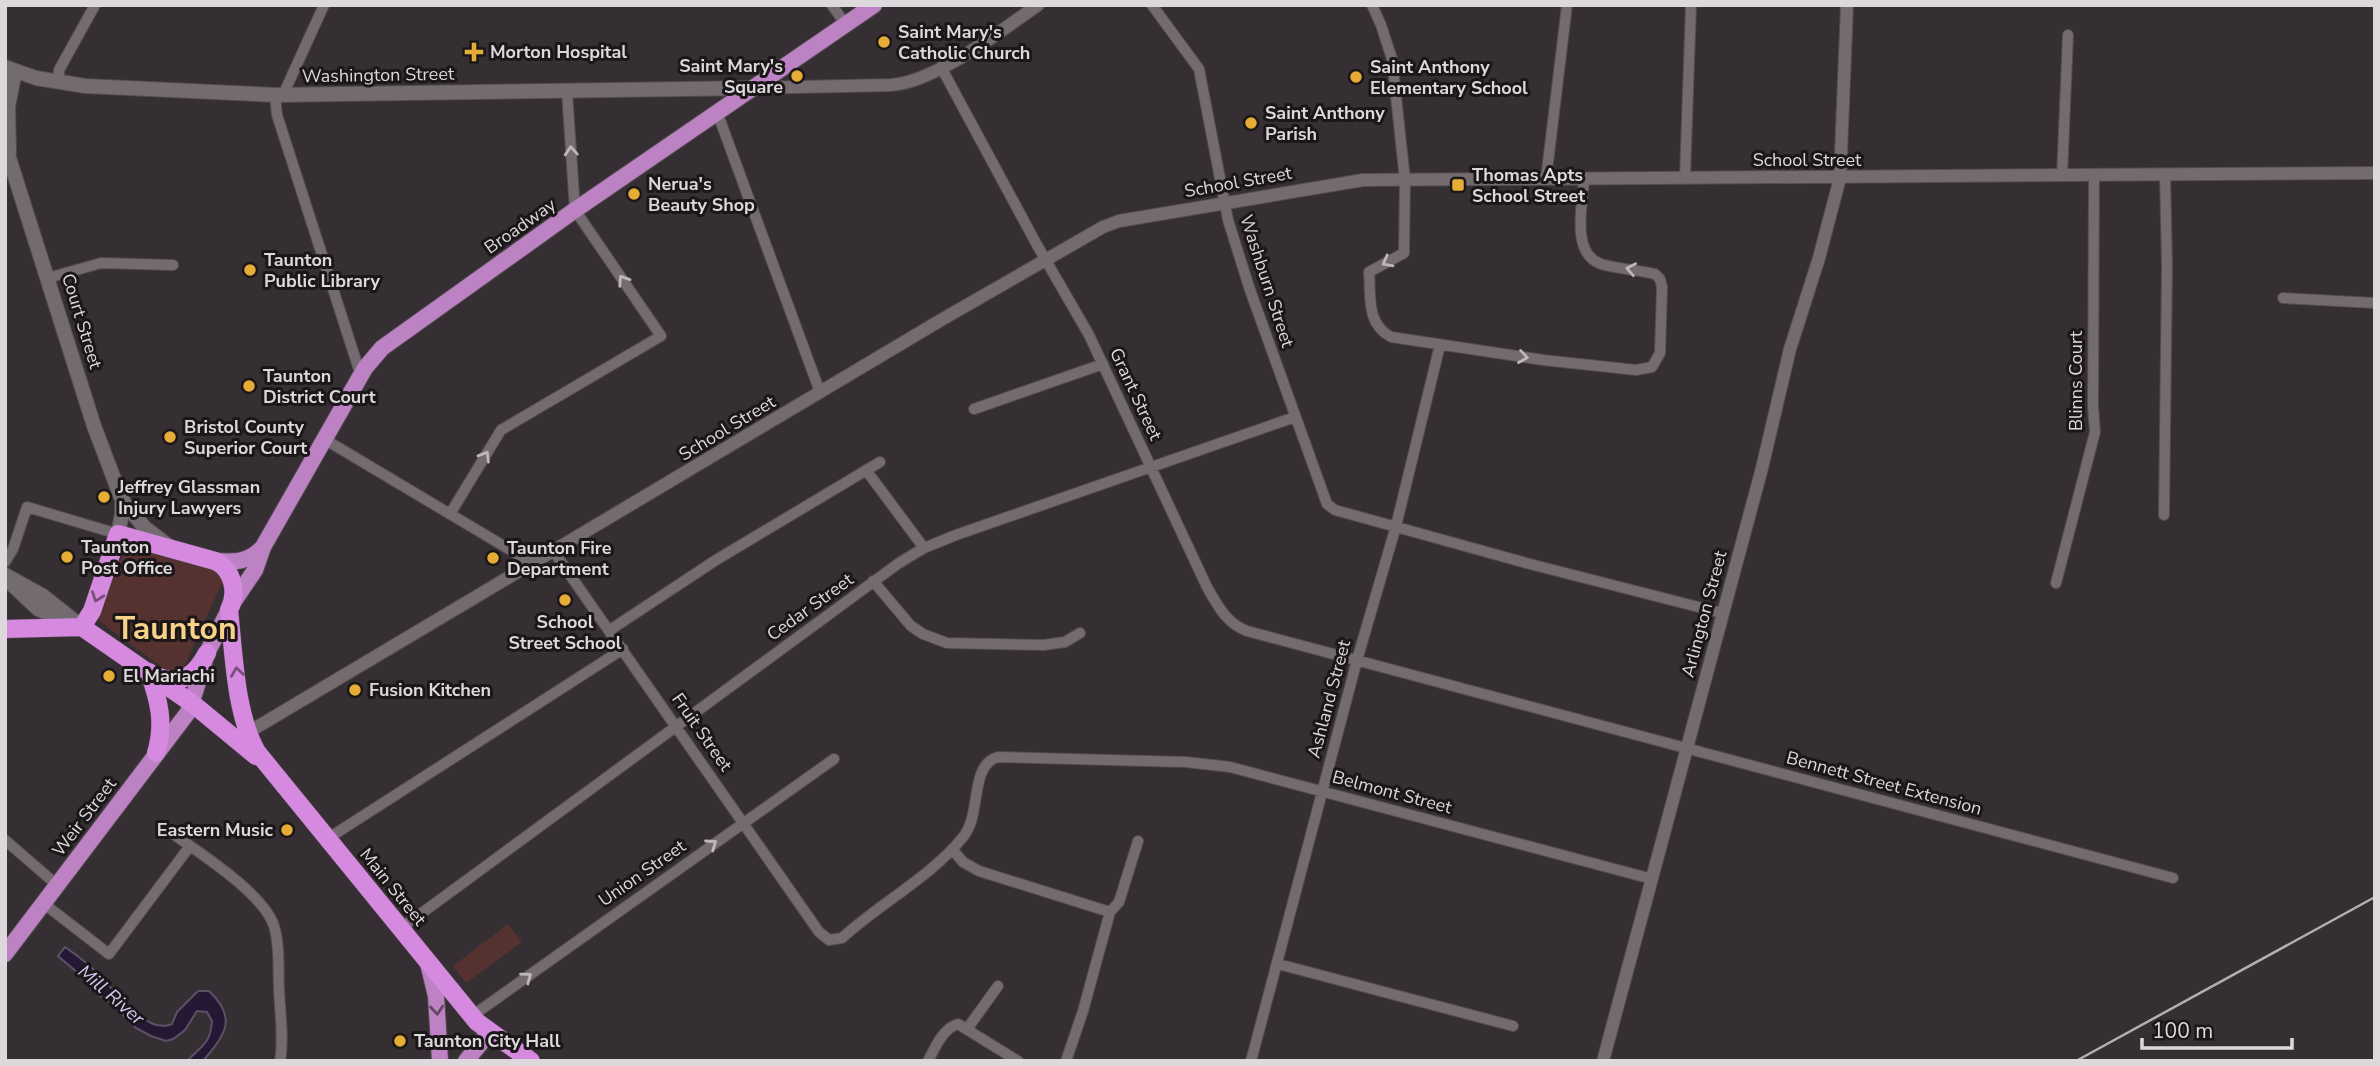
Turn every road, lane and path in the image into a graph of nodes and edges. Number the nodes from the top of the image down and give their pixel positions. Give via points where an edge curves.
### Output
1 (94, 5) edge
2 (324, 5) edge
3 (832, 5) edge
4 (874, 5) edge
5 (1038, 5) edge
6 (1152, 5) edge
7 (1372, 5) edge
8 (1567, 5) edge
9 (1691, 5) edge
10 (1847, 5) edge
11 (846, 25) junction
12 (2068, 35) dead end
13 (941, 67) junction
14 (10, 69) edge
15 (59, 82) junction
16 (754, 88) junction
17 (568, 92) junction
18 (279, 95) junction
19 (717, 113) junction
20 (7, 149) edge
21 (2375, 173) edge
22 (2165, 174) junction
23 (2094, 175) junction
24 (2062, 176) junction
25 (1685, 177) junction
26 (1840, 178) junction
27 (1546, 179) junction
28 (1584, 179) junction
29 (1405, 180) junction
30 (1224, 203) junction
31 (575, 210) junction
32 (1045, 261) junction
33 (173, 265) dead end
34 (48, 278) junction
35 (2283, 298) dead end
36 (2375, 303) edge
37 (1440, 345) junction
38 (1103, 364) junction
39 (361, 376) junction
40 (820, 393) junction
41 (974, 408) dead end
42 (1295, 417) junction
43 (324, 439) junction
44 (880, 462) dead end
45 (1151, 468) junction
46 (866, 470) junction
47 (122, 500) junction
48 (450, 514) junction
49 (2164, 515) dead end
50 (1396, 526) junction
51 (118, 534) junction
52 (263, 547) junction
53 (924, 548) junction
54 (180, 552) junction
55 (554, 552) junction
56 (215, 561) junction
57 (5, 562) edge
58 (534, 564) junction
59 (5, 576) edge
60 (873, 581) junction
61 (2056, 583) dead end
62 (231, 607) junction
63 (1722, 613) junction
64 (82, 627) junction
65 (5, 629) edge
66 (610, 630) junction
67 (1080, 633) dead end
68 (622, 649) junction
69 (207, 653) junction
70 (1357, 660) junction
71 (149, 672) junction
72 (194, 704) junction
73 (214, 720) junction
74 (677, 727) junction
75 (247, 733) junction
76 (1687, 747) junction
77 (156, 753) junction
78 (834, 759) dead end
79 (266, 765) junction
80 (1322, 791) junction
81 (743, 823) junction
82 (166, 829) dead end
83 (327, 839) junction
84 (5, 840) edge
85 (1138, 841) dead end
86 (190, 846) junction
87 (952, 849) junction
88 (2173, 878) dead end
89 (1652, 879) junction
90 (57, 885) junction
91 (43, 903) junction
92 (1110, 912) junction
93 (400, 929) junction
94 (5, 954) edge
95 (427, 961) junction
96 (1278, 964) junction
97 (998, 986) dead end
98 (472, 1016) junction
99 (1513, 1026) dead end
100 (967, 1029) junction
101 (489, 1033) junction
102 (440, 1052) edge
103 (462, 1060) edge
104 (280, 1061) edge
105 (531, 1061) edge
106 (928, 1061) edge
107 (1018, 1061) edge
108 (1066, 1061) edge
109 (1251, 1061) edge
110 (1603, 1061) edge

1 - 15 street via 59,70
2 - 18 street
3 - 11 street
4 - 11 main road, Broadway
5 - 13 street
6 - 30 street, Washburn Street via 1199,69
7 - 29 street via 1392,59
8 - 27 street
9 - 25 street
10 - 26 street, Arlington Street
11 - 16 main road, Broadway
12 - 24 street
13 - 16 street via 895,85
13 - 32 street, Grant Street
14 - 15 main road, Washington Street
14 - 20 main road, Court Street
15 - 18 main road, Washington Street
16 - 17 main road, Washington Street
16 - 19 main road, Broadway
17 - 18 main road, Washington Street
31 -> 17 street
18 - 39 street via 277,115
19 - 31 main road, Broadway
19 - 40 street
20 - 34 main road, Court Street
21 - 22 street, School Street
22 - 23 street, School Street
22 - 49 street
23 - 24 street, School Street
23 - 61 street, Blinns Court via 2095,432
24 - 26 street, School Street
25 - 26 street, School Street
25 - 28 street, School Street
26 - 63 street, Arlington Street
27 - 28 street, School Street
27 - 29 street, School Street
37 -> 28 street via 1636,370 1652,367 1660,353 1660,279 1655,274 1603,264 1588,255 1581,236
29 - 30 street, School Street via 1354,181
29 -> 37 street via 1404,253 1369,272 1372,312 1379,329 1391,337
30 - 32 street, School Street via 1115,222
30 - 42 street, Washburn Street
31 - 39 main road, Broadway via 403,331 382,348
48 -> 31 street via 501,430 661,336
32 - 38 street, Grant Street
32 - 40 street, School Street
33 - 34 street via 102,262
34 - 47 main road, Court Street
35 - 36 street
37 - 50 street, Ashland Street
38 - 41 street
38 - 45 street, Grant Street
39 - 43 main road, Broadway
40 - 55 street, School Street
42 - 45 street, Cedar Street
42 - 50 street, Washburn Street via 1327,504
43 - 48 street
43 - 52 main road, Broadway
44 - 46 street
45 - 53 street, Cedar Street
45 - 70 street, Grant Street via 1207,587 1230,622 1247,631
46 - 53 street
46 - 66 street
47 - 51 main road, Court Street
47 - 54 main road, Court Street via 144,527
48 - 58 street
50 - 63 street
50 - 70 street, Ashland Street
51 - 54 highway
51 - 57 street via 27,507
51 -> 64 highway via 92,611
52 - 56 main road via 244,561
52 - 62 main road, Broadway via 255,570
53 - 60 street, Cedar Street
54 - 56 highway
55 - 58 street, School Street
55 - 66 street, Fruit Street
56 - 62 highway via 232,578
58 - 75 street, School Street
59 - 64 main road via 43,596
60 - 67 street via 911,626 947,643 1044,645 1065,642
60 - 74 street, Cedar Street
62 - 69 main road
75 -> 62 highway, Main Street
63 - 76 street, Arlington Street
64 - 65 highway
64 - 71 highway
66 - 68 street, Fruit Street
68 - 74 street, Fruit Street
68 - 83 street
69 - 71 highway via 180,681
69 - 72 main road
70 - 76 street, Grant Street
70 - 80 street, Ashland Street
71 - 72 highway, Main Street
71 - 77 highway via 161,713
72 - 73 highway, Main Street
72 - 77 main road, Weir Street
73 - 75 highway
73 - 79 highway, Main Street
74 - 81 street, Fruit Street
74 - 93 street, Cedar Street
75 - 79 highway, Main Street
76 - 88 street, Bennett Street Extension
76 - 89 street, Arlington Street
77 - 90 main road, Weir Street
78 - 81 street, Union Street
79 - 83 highway, Main Street
80 - 87 street, Belmont Street via 1192,762 992,759 980,773 968,831
80 - 89 street, Belmont Street
80 - 96 street, Ashland Street
81 - 87 street, Fruit Street via 819,932 830,940 842,938
98 -> 81 street, Union Street
82 - 86 street
83 - 93 highway, Main Street
84 - 90 street
85 - 92 street via 1119,902
86 - 91 street via 109,954
86 - 104 street via 248,891 273,923
87 - 92 street via 979,871
89 - 110 street, Arlington Street
90 - 91 main road, Weir Street
91 - 94 main road, Weir Street
92 - 108 street
93 - 95 highway, Main Street
95 - 98 highway, Main Street
95 -> 102 main road via 436,996
96 - 99 street
96 - 109 street, Ashland Street
97 - 100 street
98 - 101 highway, Main Street
100 - 106 street via 958,1024 950,1027
100 - 107 street
101 - 103 main road
101 - 105 highway, Main Street
102 - 103 main road via 446,1058

